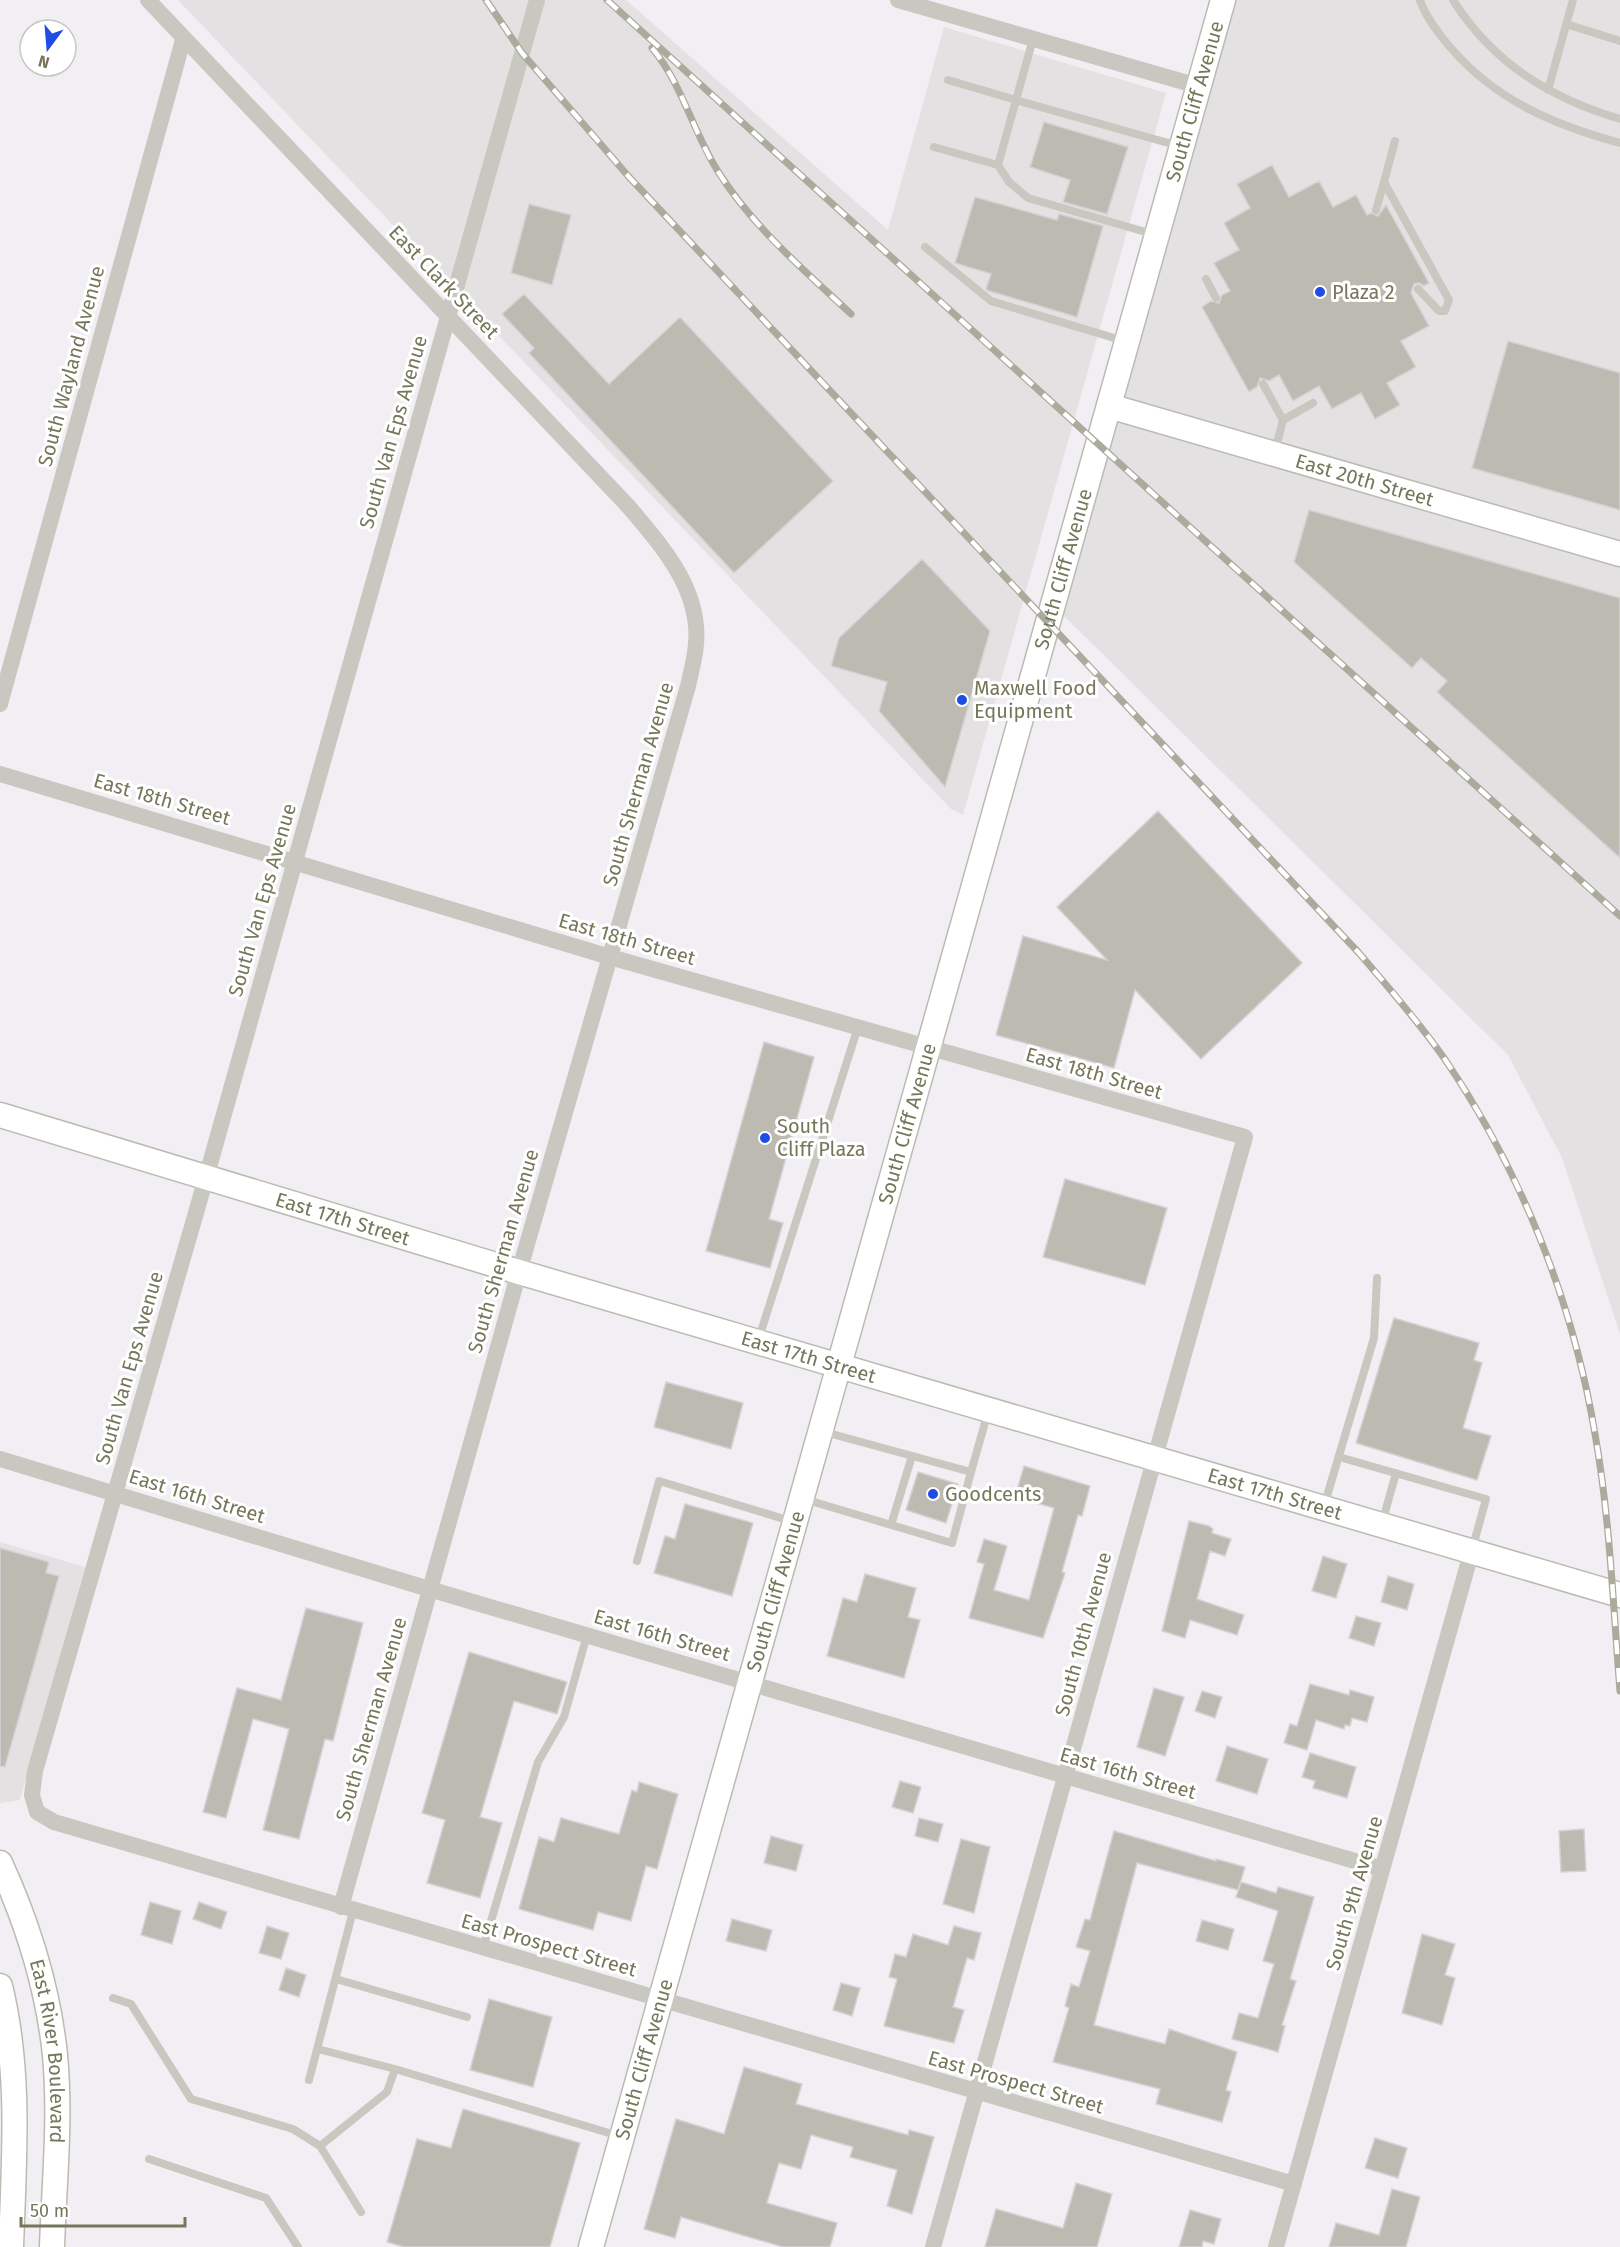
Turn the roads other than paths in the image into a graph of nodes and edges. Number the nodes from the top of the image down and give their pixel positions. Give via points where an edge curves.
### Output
1 (148, 0) edge
2 (537, 0) edge
3 (898, 0) edge
4 (1223, 0) edge
5 (1420, 0) edge
6 (1453, 0) edge
7 (1573, 0) edge
8 (1566, 24) junction
9 (1033, 39) junction
10 (183, 40) junction
11 (1620, 41) edge
12 (948, 80) dead end
13 (1198, 86) junction
14 (1548, 90) junction
15 (1016, 100) junction
16 (1620, 119) edge
17 (1395, 141) dead end
18 (1620, 143) edge
19 (934, 147) dead end
20 (1181, 147) junction
21 (998, 165) junction
22 (1384, 182) junction
23 (1376, 210) dead end
24 (1157, 235) junction
25 (925, 247) dead end
26 (1206, 279) dead end
27 (1418, 289) dead end
28 (1216, 298) dead end
29 (447, 315) junction
30 (1127, 342) junction
31 (1263, 384) dead end
32 (1313, 403) dead end
33 (1109, 406) junction
34 (1283, 420) junction
35 (1274, 454) junction
36 (1620, 554) edge
37 (693, 605) joint
38 (0, 704) edge
39 (0, 774) edge
40 (294, 860) junction
41 (610, 957) junction
42 (858, 1027) junction
43 (928, 1048) junction
44 (0, 1115) edge
45 (1245, 1137) joint
46 (206, 1179) junction
47 (519, 1272) junction
48 (1377, 1278) dead end
49 (758, 1342) junction
50 (838, 1365) junction
51 (989, 1409) junction
52 (820, 1431) junction
53 (912, 1456) junction
54 (1154, 1456) junction
55 (1339, 1457) junction
56 (0, 1459) edge
57 (971, 1472) junction
58 (1396, 1473) junction
59 (114, 1492) junction
60 (801, 1498) junction
61 (1324, 1506) junction
62 (795, 1522) junction
63 (1382, 1524) junction
64 (891, 1525) junction
65 (1473, 1550) junction
66 (637, 1561) dead end
67 (429, 1589) junction
68 (1620, 1594) edge
69 (587, 1635) junction
70 (751, 1683) junction
71 (1066, 1777) junction
72 (37, 1812) joint
73 (0, 1863) edge
74 (1382, 1869) junction
75 (347, 1909) junction
76 (483, 1948) junction
77 (336, 1979) junction
78 (0, 1986) edge
79 (113, 1998) dead end
80 (662, 2000) junction
81 (467, 2017) dead end
82 (318, 2049) junction
83 (395, 2069) junction
84 (309, 2080) dead end
85 (977, 2093) junction
86 (623, 2137) junction
87 (320, 2146) junction
88 (149, 2159) dead end
89 (1294, 2184) junction
90 (361, 2212) dead end
91 (11, 2247) edge
92 (52, 2247) edge
93 (298, 2247) edge
94 (591, 2247) edge
95 (933, 2247) edge
96 (1276, 2247) edge

1 - 10 street, East Clark Street
2 - 29 street, South Van Eps Avenue
3 - 9 street
4 - 13 main road, South Cliff Avenue
5 - 18 lane via 1441,36 1469,70 1504,97 1575,130
6 - 14 lane via 1491,50
7 - 8 lane
8 - 11 lane
8 - 14 lane
9 - 13 street
9 - 15 lane
10 - 29 street, East Clark Street
10 - 38 street, South Wayland Avenue
12 - 15 lane
13 - 20 main road, South Cliff Avenue
14 - 16 lane via 1581,107
15 - 20 lane
15 - 21 lane
17 - 22 lane
19 - 21 lane
20 - 24 main road, South Cliff Avenue
21 - 24 lane via 1009,182 1028,198
22 - 23 lane
22 - 27 lane via 1449,300 1445,310 1439,311
24 - 30 main road, South Cliff Avenue
25 - 30 lane via 991,301
26 - 28 lane
29 - 37 street, East Clark Street via 628,506 661,545
29 - 40 street, South Van Eps Avenue
30 - 33 main road, South Cliff Avenue
31 - 34 lane
32 - 34 lane
33 - 35 main road, East 20th Street
33 - 43 main road, South Cliff Avenue
34 - 35 lane
35 - 36 main road, East 20th Street
37 - 41 street, South Sherman Avenue via 696,643 688,686
39 - 40 street, East 18th Street
40 - 41 street, East 18th Street
40 - 46 street, South Van Eps Avenue
41 - 42 street, East 18th Street
41 - 47 street, South Sherman Avenue
42 - 43 street, East 18th Street
42 - 49 lane
43 - 45 street, East 18th Street
43 - 50 main road, South Cliff Avenue
44 - 46 main road, East 17th Street
45 - 54 street, South 10th Avenue
46 - 47 main road, East 17th Street
46 - 59 street, South Van Eps Avenue
47 - 49 main road, East 17th Street
47 - 67 street, South Sherman Avenue
48 - 55 lane via 1374,1338
49 - 50 main road, East 17th Street
50 - 51 main road, East 17th Street
50 - 52 main road, South Cliff Avenue
51 - 54 main road, East 17th Street
51 - 57 lane
52 - 53 lane
52 - 60 main road, South Cliff Avenue
53 - 57 lane
53 - 64 lane
54 - 61 main road, East 17th Street
54 - 71 street, South 10th Avenue
55 - 58 lane
55 - 61 lane
56 - 59 street, East 16th Street
57 - 64 lane via 952,1543
58 - 63 lane
58 - 65 lane via 1486,1499
59 - 67 street, East 16th Street
59 - 72 street, South Van Eps Avenue via 35,1771 32,1795
60 - 62 main road, South Cliff Avenue
60 - 64 lane
61 - 63 main road, East 17th Street
62 - 66 lane via 659,1481
62 - 70 main road, South Cliff Avenue
63 - 65 main road, East 17th Street
65 - 68 main road, East 17th Street
65 - 74 street, South 9th Avenue
67 - 69 street, East 16th Street
67 - 75 street, South Sherman Avenue
69 - 70 street, East 16th Street
69 - 76 lane via 564,1717 538,1762
70 - 71 street, East 16th Street
70 - 80 main road, South Cliff Avenue
71 - 74 street, East 16th Street
71 - 85 street, South 10th Avenue
72 - 75 street, East Prospect Street via 54,1822
73 - 92 main road, East River Boulevard via 34,1952 55,2056
74 - 89 street, South 9th Avenue
75 - 76 street, East Prospect Street
75 - 77 lane
76 - 80 street, East Prospect Street
77 - 81 lane
77 - 82 lane
78 - 91 main road, East River Boulevard via 14,2060
79 - 87 lane via 131,2004 191,2099 293,2129
80 - 85 street, East Prospect Street
80 - 86 main road, South Cliff Avenue
82 - 83 lane
82 - 84 lane
83 - 86 lane
83 - 87 lane via 387,2092
85 - 89 street, East Prospect Street
85 - 95 street, South 10th Avenue
86 - 94 main road, South Cliff Avenue
87 - 90 lane
88 - 93 lane via 266,2199
89 - 96 street, South 9th Avenue

